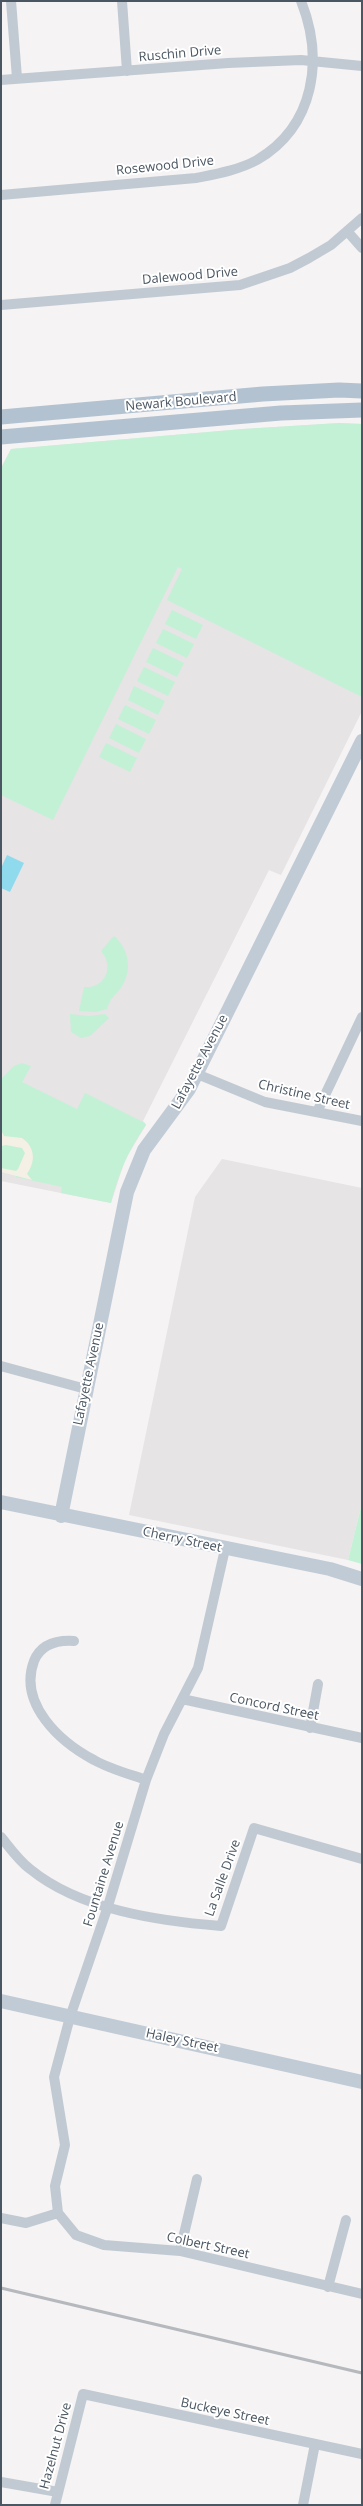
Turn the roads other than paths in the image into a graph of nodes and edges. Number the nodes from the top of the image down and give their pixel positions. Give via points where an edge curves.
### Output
1 (11, 1) edge
2 (122, 1) edge
3 (301, 1) edge
4 (313, 59) junction
5 (362, 66) edge
6 (127, 71) junction
7 (17, 78) junction
8 (1, 80) edge
9 (1, 195) edge
10 (362, 218) edge
11 (347, 231) junction
12 (362, 248) edge
13 (1, 305) edge
14 (362, 391) edge
15 (362, 410) edge
16 (1, 417) edge
17 (1, 437) edge
18 (362, 741) edge
19 (362, 1017) edge
20 (196, 1074) junction
21 (317, 1112) junction
22 (362, 1121) edge
23 (1, 1366) edge
24 (86, 1389) junction
25 (1, 1502) edge
26 (61, 1516) junction
27 (225, 1549) junction
28 (362, 1579) edge
29 (74, 1641) dead end
30 (318, 1684) dead end
31 (182, 1699) junction
32 (310, 1728) junction
33 (362, 1738) edge
34 (146, 1780) junction
35 (1, 1837) edge
36 (362, 1859) edge
37 (108, 1906) junction
38 (1, 2001) edge
39 (70, 2017) junction
40 (362, 2082) edge
41 (197, 2179) dead end
42 (58, 2213) junction
43 (1, 2218) edge
44 (346, 2220) dead end
45 (180, 2251) junction
46 (328, 2287) junction
47 (362, 2294) edge
48 (83, 2394) joint
49 (315, 2444) junction
50 (362, 2454) edge
51 (1, 2482) edge
52 (58, 2492) junction
53 (55, 2505) edge
54 (303, 2505) edge

1 - 7 street
2 - 6 street
3 - 4 street, Rosewood Drive via 311,25
4 - 5 street, Ruschin Drive
4 - 6 street, Ruschin Drive
4 - 9 street, Rosewood Drive via 310,91 296,126 257,160 227,172 196,178
6 - 7 street, Ruschin Drive
7 - 8 street, Ruschin Drive
10 - 11 street, Dalewood Drive
11 - 12 street
11 - 13 street, Dalewood Drive via 330,245 290,268 240,285
14 - 16 main road, Newark Boulevard via 263,394
15 - 17 main road, Newark Boulevard via 281,413
18 - 20 street, Lafayette Avenue
19 - 21 street
20 - 21 street, Christine Street via 265,1102
20 - 24 street, Lafayette Avenue via 177,1108 144,1150 134,1171 127,1192
21 - 22 street, Christine Street
23 - 24 street
24 - 26 street, Lafayette Avenue
25 - 26 street, Cherry Street
26 - 27 street, Cherry Street
27 - 28 street, Cherry Street via 330,1569
27 - 31 street, Fountaine Avenue via 198,1668
29 - 34 street via 61,1640 51,1643 42,1648 36,1656 31,1682 35,1703 50,1726 78,1750 94,1760
30 - 32 street
31 - 32 street, Concord Street
31 - 34 street, Fountaine Avenue via 164,1734
32 - 33 street, Concord Street
34 - 37 street, Fountaine Avenue
35 - 37 street, La Salle Drive via 29,1869 59,1888
36 - 37 street, La Salle Drive via 254,1828 221,1926 166,1921
37 - 39 street, Fountaine Avenue
38 - 39 street, Haley Street
39 - 40 street, Haley Street
39 - 42 street, Fountaine Avenue via 54,2077 65,2146 55,2186
41 - 45 street
42 - 43 street via 26,2223
42 - 45 street, Colbert Street via 76,2235 104,2245
44 - 46 street
45 - 46 street, Colbert Street
46 - 47 street, Colbert Street
48 - 49 street, Buckeye Street
48 - 52 street, Hazelnut Drive
49 - 50 street, Buckeye Street
49 - 54 street
51 - 52 street
52 - 53 street, Hazelnut Drive

